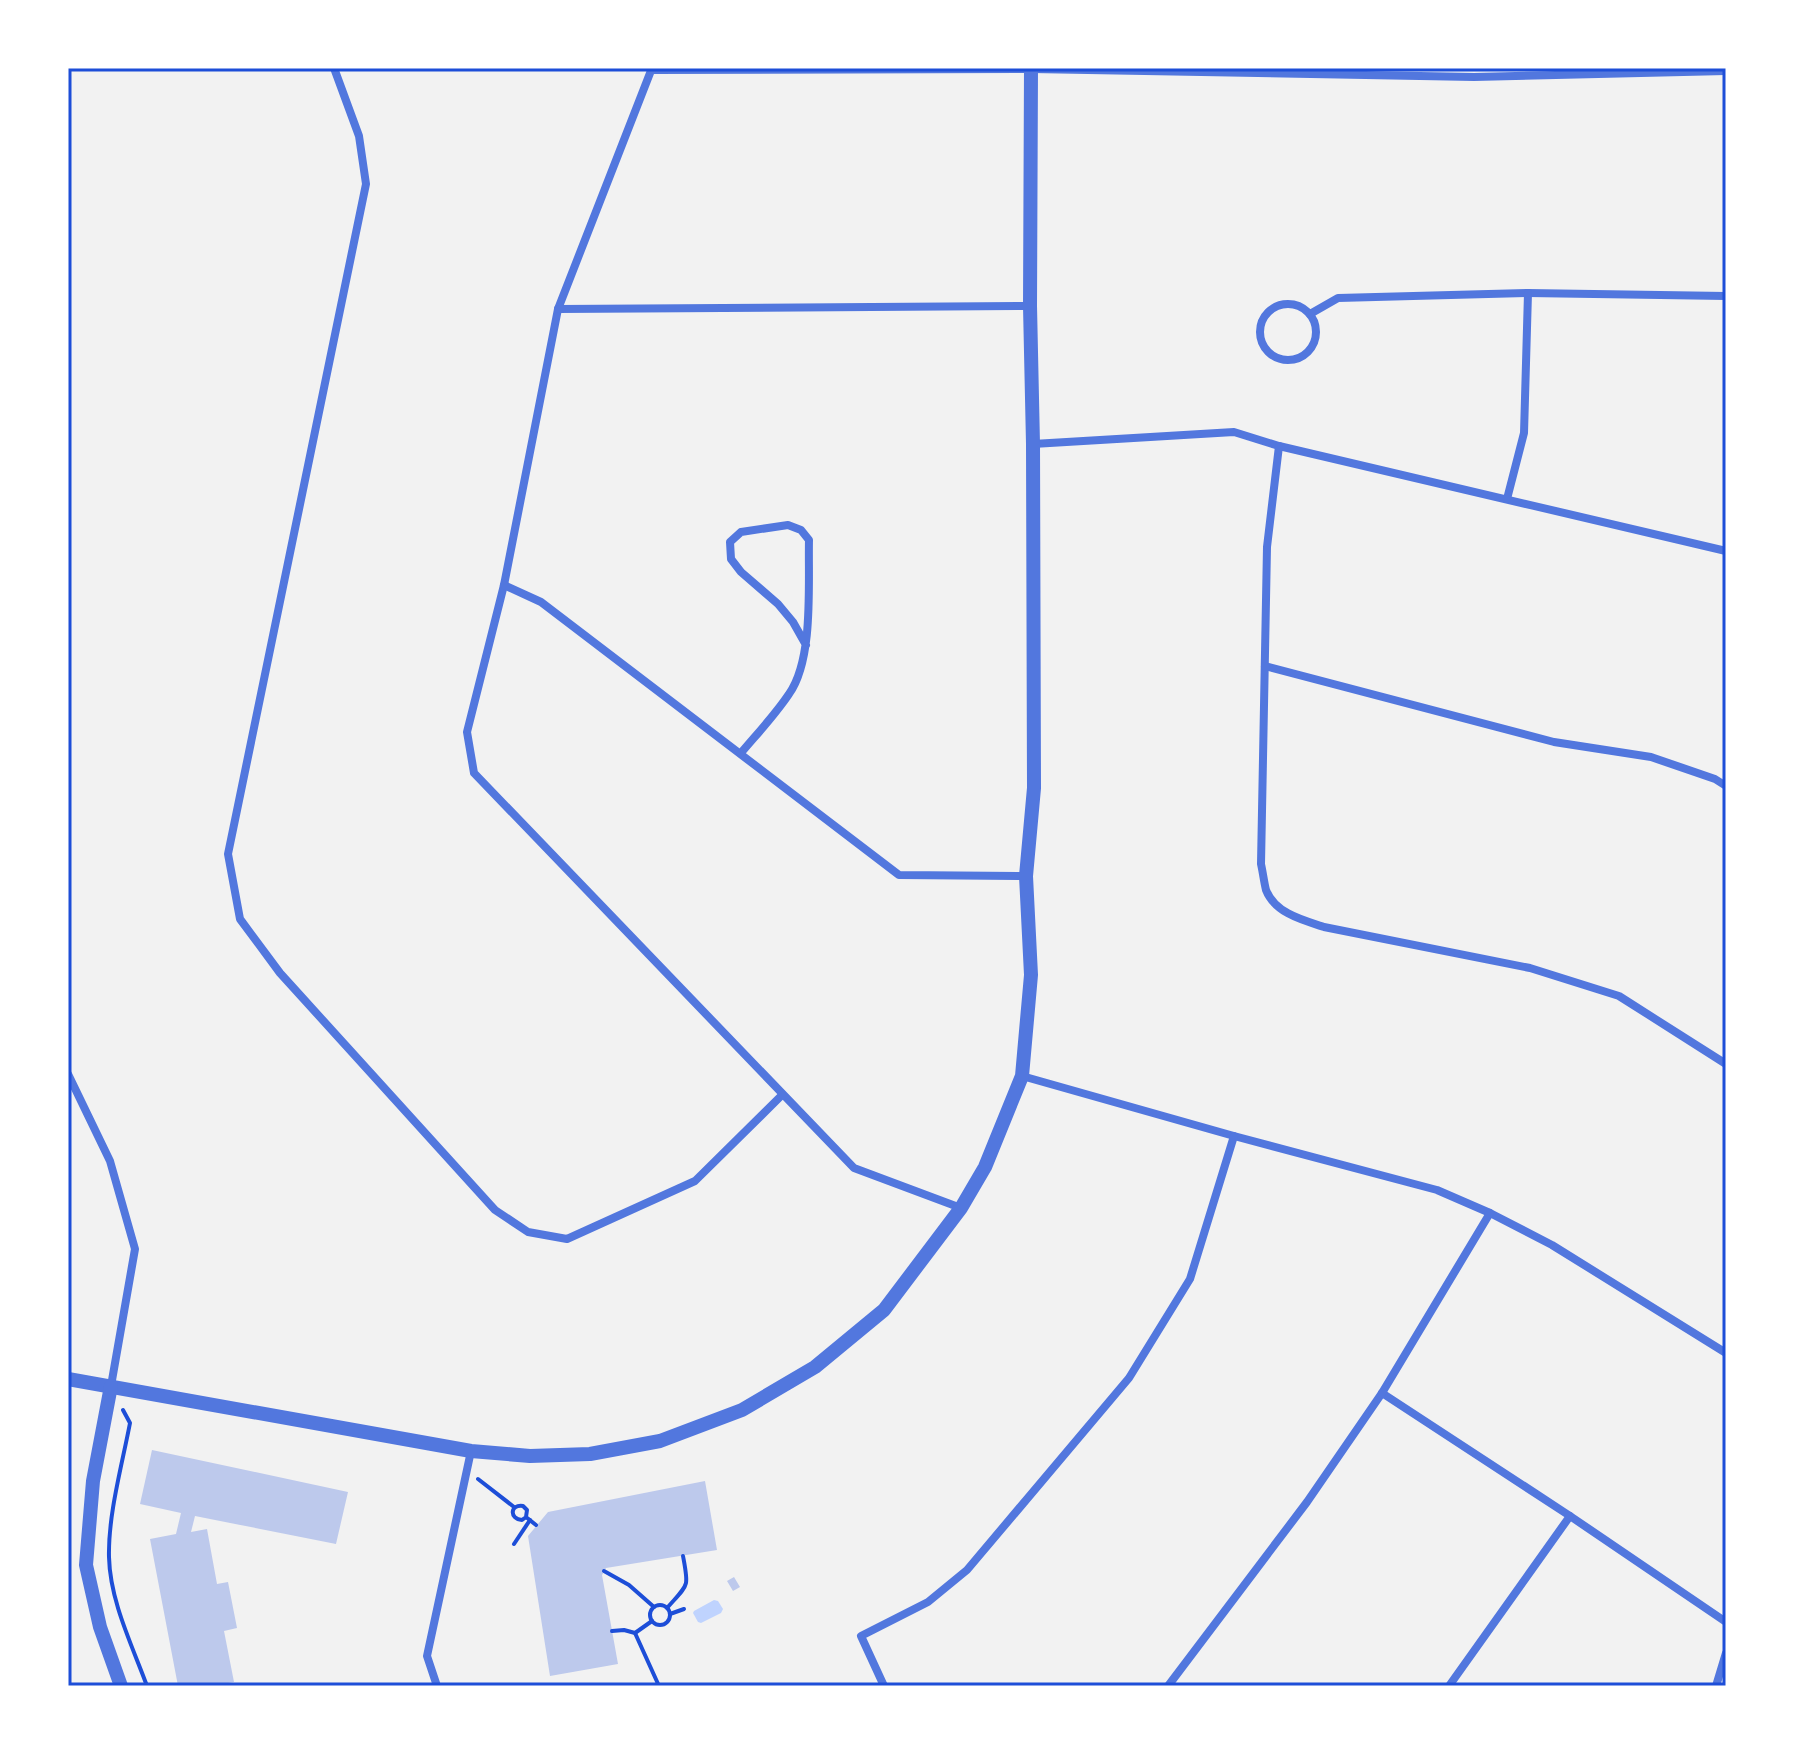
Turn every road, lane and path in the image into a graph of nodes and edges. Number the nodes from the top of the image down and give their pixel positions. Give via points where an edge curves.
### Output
1 (334, 68) edge
2 (1031, 68) edge
3 (652, 69) edge
4 (1726, 71) edge
5 (1474, 72) edge
6 (1528, 293) junction
7 (1726, 296) edge
8 (1030, 306) junction
9 (558, 309) junction
10 (1310, 314) junction
11 (1033, 444) junction
12 (1279, 446) junction
13 (1507, 499) junction
14 (1726, 551) edge
15 (504, 585) junction
16 (806, 645) junction
17 (1265, 666) junction
18 (741, 753) junction
19 (1726, 786) edge
20 (1026, 876) junction
21 (1726, 1064) edge
22 (68, 1074) edge
23 (1022, 1076) junction
24 (782, 1095) junction
25 (1234, 1136) junction
26 (961, 1208) junction
27 (1490, 1213) junction
28 (1726, 1353) edge
29 (68, 1379) edge
30 (111, 1386) junction
31 (1382, 1393) junction
32 (471, 1451) junction
33 (467, 1471) junction
34 (514, 1507) junction
35 (1570, 1516) junction
36 (528, 1518) junction
37 (536, 1525) dead end
38 (514, 1544) dead end
39 (683, 1556) dead end
40 (604, 1571) dead end
41 (654, 1607) junction
42 (667, 1608) junction
43 (684, 1609) dead end
44 (670, 1614) junction
45 (652, 1621) junction
46 (1726, 1622) edge
47 (612, 1631) dead end
48 (635, 1633) junction
49 (1726, 1653) edge
50 (121, 1686) edge
51 (147, 1686) edge
52 (437, 1686) edge
53 (659, 1686) edge
54 (884, 1686) edge
55 (1168, 1686) edge
56 (1449, 1686) edge
57 (1716, 1686) edge

1 - 24 street via 359,136 366,184 228,854 240,919 280,973 495,1210 528,1232 567,1239 695,1181
2 - 3 street
2 - 5 street
2 - 8 street
3 - 9 street
4 - 5 street
6 - 7 street
6 - 10 street via 1338,298
6 - 13 street via 1524,433
8 - 9 street
8 - 11 street
9 - 15 street
10 - 10 street via 1316,329 1307,353 1292,361 1266,351 1259,330 1269,310 1290,304
11 - 12 street via 1234,432
11 - 20 street via 1034,788
12 - 13 street
12 - 17 street via 1267,547
13 - 14 street
15 - 18 street via 541,602
15 - 24 street via 467,732 474,773
16 - 16 street via 809,540 788,525 741,532 730,542 731,559 778,604
16 - 18 street via 791,693
17 - 19 street via 1554,742 1651,757
17 - 21 street via 1261,864 1267,892 1279,908 1324,927 1530,968 1619,996
18 - 20 street via 899,875
20 - 23 street via 1031,975
22 - 30 street via 110,1161 135,1249
23 - 25 street
23 - 26 street via 985,1167
24 - 26 street via 854,1168
25 - 27 street via 1437,1190
25 - 54 street via 1190,1279 1129,1378 967,1570 928,1602 861,1636
26 - 32 street via 884,1310 815,1367 742,1410 660,1441 590,1454
27 - 28 street via 1552,1245
27 - 31 street
29 - 30 street
30 - 32 street
30 - 50 street via 93,1481 86,1565
30 - 51 path via 130,1423 109,1532 109,1560 116,1601
31 - 35 street
31 - 55 street
32 - 33 street
33 - 34 path
33 - 52 street via 427,1656
34 - 36 path via 523,1506
34 - 36 path via 516,1520
35 - 46 street
35 - 56 street
36 - 37 path
36 - 38 path
39 - 42 path via 686,1586
40 - 41 path
41 - 42 path
41 - 45 path
42 - 44 path
43 - 44 path
44 - 45 path via 667,1623
45 - 48 path
47 - 48 path
48 - 53 path
49 - 57 street

